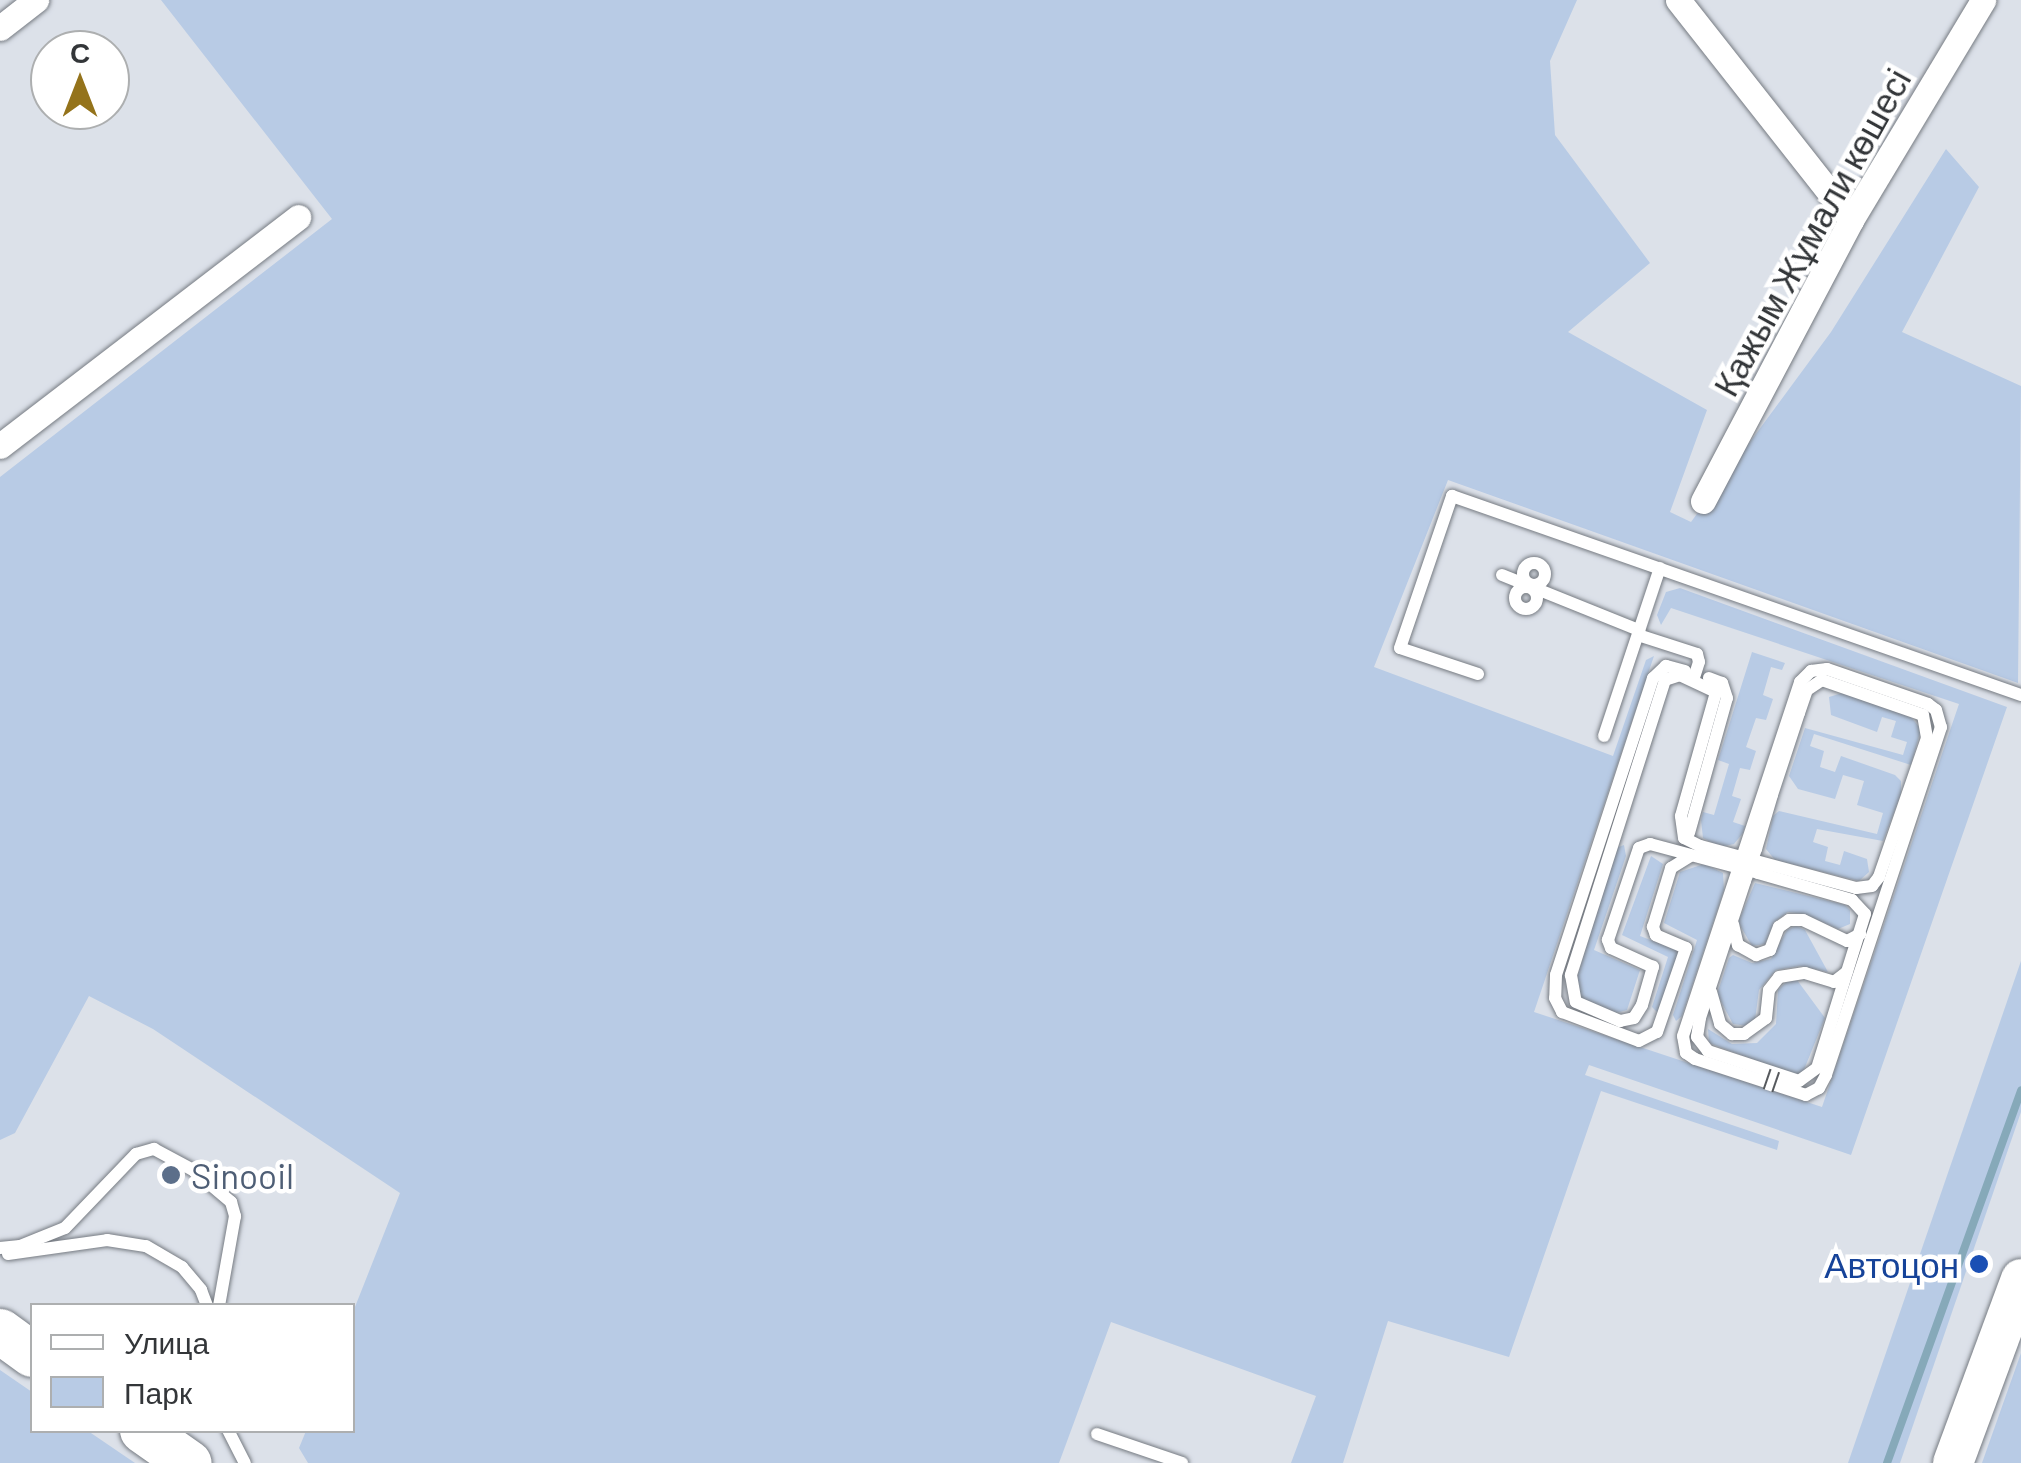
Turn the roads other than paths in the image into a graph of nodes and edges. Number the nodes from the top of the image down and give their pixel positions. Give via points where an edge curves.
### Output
1 (36, 0) edge
2 (1678, 0) edge
3 (1983, 0) edge
4 (0, 28) edge
5 (298, 218) dead end
6 (1851, 220) junction
7 (0, 446) edge
8 (1703, 501) dead end
9 (1660, 568) junction
10 (1502, 575) dead end
11 (1638, 632) junction
12 (1478, 674) dead end
13 (1694, 677) junction
14 (2021, 694) edge
15 (1604, 736) dead end
16 (1696, 851) junction
17 (1744, 863) junction
18 (1734, 916) junction
19 (1861, 931) junction
20 (1849, 970) junction
21 (1712, 983) junction
22 (0, 1251) edge
23 (2019, 1295) edge
24 (206, 1303) edge
25 (220, 1303) edge
26 (0, 1331) edge
27 (30, 1353) edge
28 (146, 1433) edge
29 (230, 1433) edge
30 (1097, 1434) dead end
31 (189, 1463) edge
32 (245, 1463) edge
33 (1182, 1463) edge
34 (1954, 1463) edge

1 - 4 street
2 - 6 street
3 - 6 street, Қажым Жұмали көшесі
5 - 7 street
6 - 8 street, Қажым Жұмали көшесі
9 - 11 lane
9 - 12 lane via 1452,496 1400,648
9 - 14 lane
10 - 11 lane
11 - 13 lane via 1697,654
11 - 15 lane
13 - 16 lane via 1722,684 1727,698 1689,822
13 - 16 lane via 1675,675 1662,684 1571,976 1572,994 1583,1008 1620,1020 1640,1011 1653,967 1611,948 1608,940 1636,852 1650,844
13 - 16 lane via 1666,666 1653,678 1556,976 1562,1012 1638,1041 1656,1032 1686,948 1656,935 1653,927 1671,868
16 - 17 lane
17 - 17 lane via 1811,685 1830,681 1923,715 1927,738 1876,883 1856,888
17 - 17 lane via 1685,1023 1683,1045 1695,1059 1796,1094 1813,1093 1826,1075 1940,736 1936,710 1827,669 1804,675
17 - 18 lane
17 - 19 lane via 1852,900 1865,914
18 - 19 lane via 1736,941 1751,954 1770,950 1789,920 1803,920 1846,942
18 - 21 lane
19 - 20 lane
20 - 21 lane via 1834,982 1800,972 1779,977 1766,1018 1744,1034 1727,1031 1717,1019
20 - 21 lane via 1817,1068 1799,1081 1700,1044 1697,1028
22 - 24 lane via 107,1240 146,1246 182,1267
22 - 25 lane via 65,1228 136,1154 154,1149 231,1202 235,1216
23 - 34 main road
26 - 27 highway
28 - 31 highway
29 - 32 lane
30 - 33 lane

